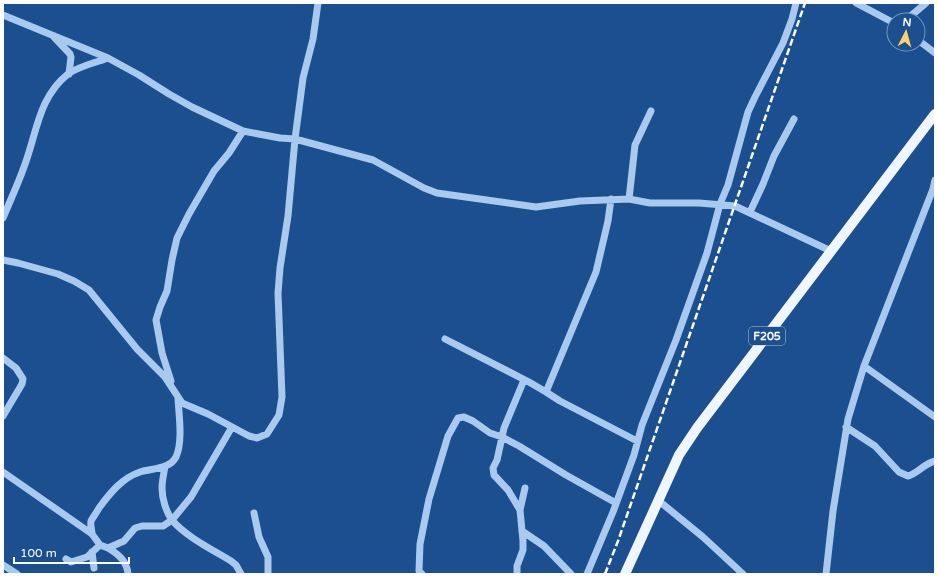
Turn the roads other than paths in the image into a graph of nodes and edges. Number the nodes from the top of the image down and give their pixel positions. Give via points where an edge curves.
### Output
1 (318, 3) edge
2 (796, 3) edge
3 (856, 3) edge
4 (926, 3) edge
5 (915, 12) edge
6 (3, 15) edge
7 (886, 20) edge
8 (52, 35) junction
9 (926, 46) edge
10 (935, 53) edge
11 (108, 58) junction
12 (69, 74) junction
13 (651, 111) dead end
14 (935, 114) edge
15 (794, 118) dead end
16 (242, 131) junction
17 (295, 139) junction
18 (935, 180) edge
19 (934, 188) edge
20 (629, 198) junction
21 (611, 199) junction
22 (6, 200) edge
23 (720, 204) junction
24 (750, 212) junction
25 (3, 218) edge
26 (831, 251) junction
27 (3, 260) edge
28 (445, 339) dead end
29 (3, 358) edge
30 (864, 366) junction
31 (524, 380) junction
32 (173, 388) junction
33 (546, 392) junction
34 (178, 399) junction
35 (3, 416) edge
36 (935, 417) edge
37 (232, 427) junction
38 (846, 427) junction
39 (502, 437) junction
40 (637, 441) junction
41 (935, 461) edge
42 (165, 466) junction
43 (3, 472) edge
44 (525, 488) dead end
45 (659, 501) junction
46 (616, 503) junction
47 (520, 510) junction
48 (254, 513) dead end
49 (172, 520) junction
50 (522, 531) junction
51 (92, 534) junction
52 (100, 545) junction
53 (108, 548) junction
54 (92, 552) junction
55 (66, 559) dead end
56 (3, 565) edge
57 (94, 568) dead end
58 (17, 574) edge
59 (128, 574) edge
60 (241, 574) edge
61 (268, 574) edge
62 (422, 574) edge
63 (517, 574) edge
64 (571, 574) edge
65 (587, 574) edge
66 (626, 574) edge
67 (743, 574) edge
68 (826, 574) edge

1 - 17 street via 313,39 303,78
2 - 23 street via 783,43 748,112
3 - 7 street
4 - 5 street
6 - 8 street
8 - 11 street
8 - 12 street via 70,54
9 - 10 street
11 - 12 street via 78,68
11 - 16 street via 192,107
12 - 22 street via 51,92 37,124 24,167
13 - 20 street via 635,145
14 - 26 main road, F205
15 - 24 street via 774,156
16 - 17 street
16 - 32 street via 229,154 214,171 177,238 167,291 156,320 162,353
17 - 21 street via 373,160 437,193 536,207
17 - 37 street via 278,293 282,380 279,415 267,434 262,437 249,436
18 - 19 street
19 - 30 street
20 - 21 street
20 - 23 street via 650,203
21 - 33 street via 596,272
22 - 25 street
23 - 24 street
23 - 40 street via 707,252
24 - 26 street
26 - 45 main road, F205 via 697,428 679,455
27 - 32 street via 58,274 89,290 136,349 166,377
28 - 31 street
29 - 35 street via 16,368 22,384
30 - 36 street
30 - 38 street
31 - 33 street
31 - 39 street
32 - 34 street
33 - 40 street
34 - 37 street
34 - 42 street via 178,447 176,457
37 - 49 street via 191,496
38 - 41 street via 875,446 899,472 908,476 927,463
38 - 68 street
39 - 46 street
39 - 47 street via 493,468 494,475 508,490
39 - 62 street via 490,433 464,417 458,418 452,426 429,499 420,544 419,571
40 - 46 street
42 - 49 street via 163,495
42 - 51 street via 139,472 115,488 92,520
43 - 51 street
44 - 47 street
45 - 66 main road, F205
45 - 67 street via 703,536
46 - 65 street
47 - 50 street
48 - 61 street via 259,537 268,557
49 - 53 street via 163,526 135,528 124,541
49 - 60 street via 192,537 231,561
50 - 63 street via 523,550 516,566
50 - 64 street via 544,546
51 - 52 street
52 - 53 street
52 - 54 street
53 - 59 street via 118,554 127,567
54 - 55 street via 87,557 71,562
54 - 57 street
56 - 58 street

